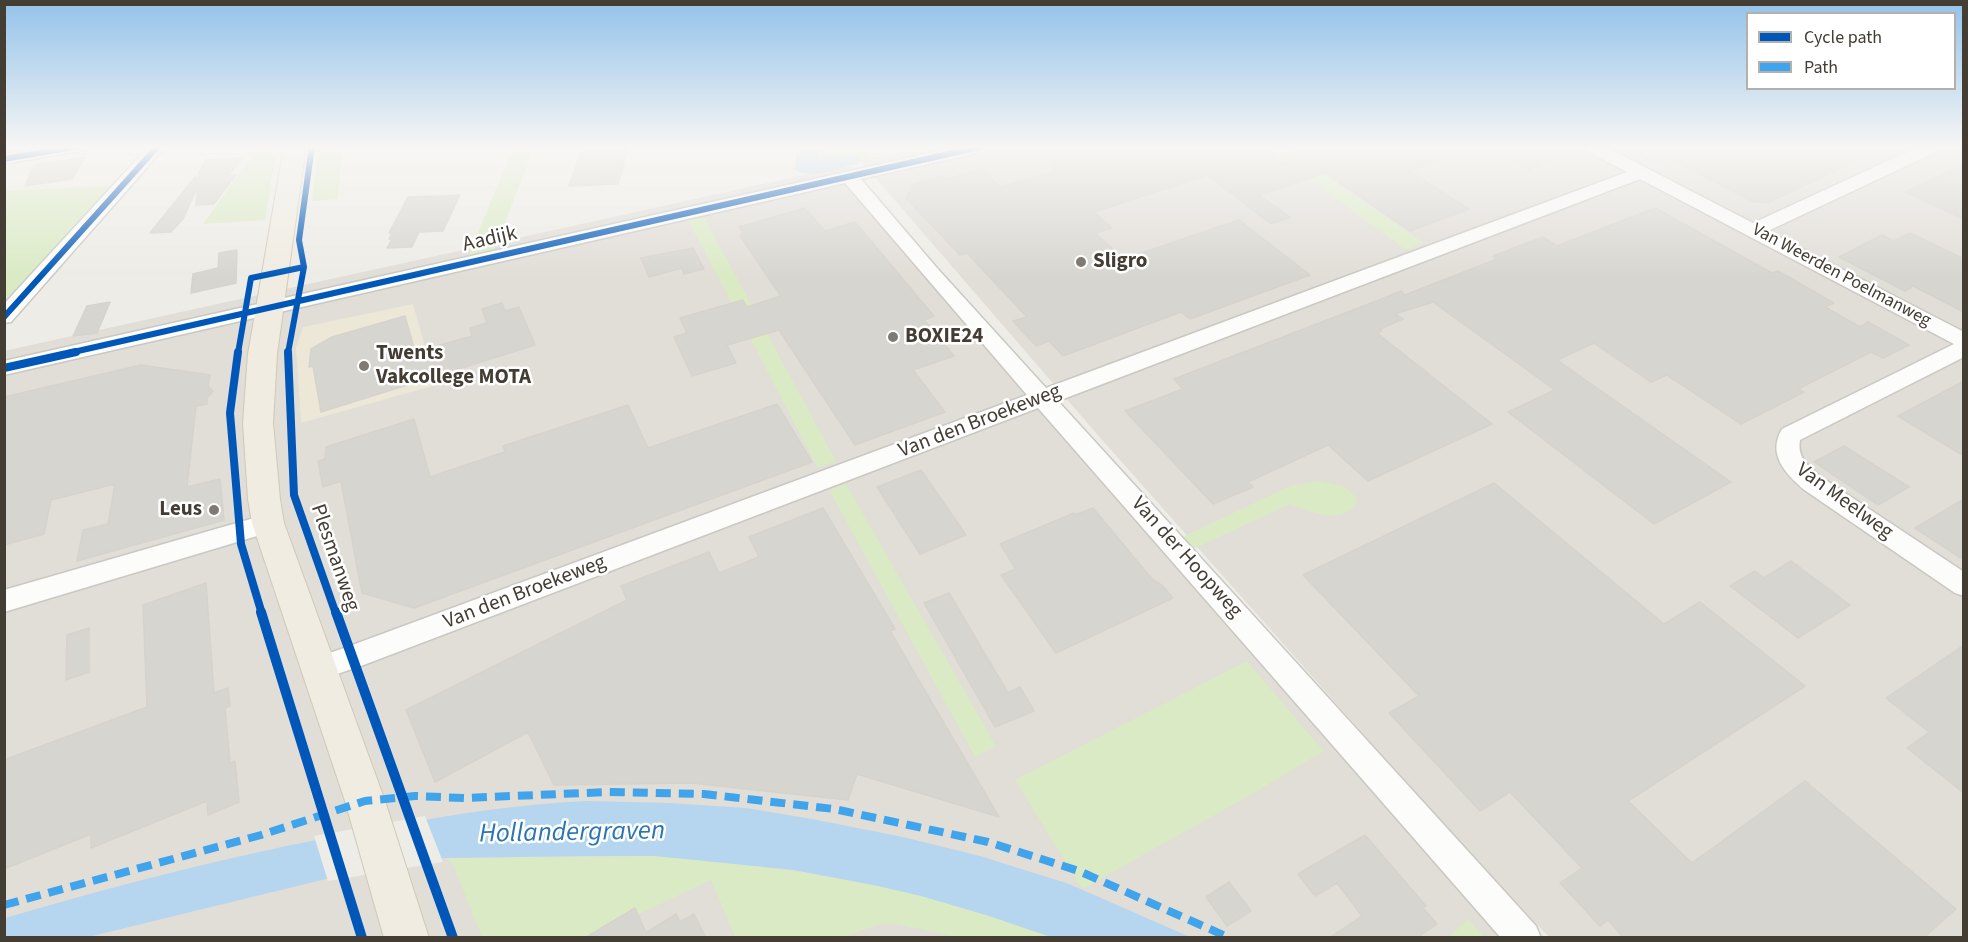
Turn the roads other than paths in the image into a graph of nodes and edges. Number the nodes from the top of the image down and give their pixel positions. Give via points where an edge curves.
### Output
1 (118, 190) edge
2 (288, 190) edge
3 (793, 190) edge
4 (861, 190) edge
5 (1595, 190) edge
6 (1674, 190) edge
7 (1840, 190) edge
8 (1754, 230) junction
9 (270, 308) junction
10 (4, 317) edge
11 (1964, 341) edge
12 (1964, 348) edge
13 (4, 368) edge
14 (1044, 398) junction
15 (268, 523) junction
16 (1964, 586) edge
17 (4, 601) edge
18 (319, 668) junction
19 (407, 938) edge
20 (1524, 938) edge

1 - 10 street
2 - 9 main road
3 - 9 street, Aadijk
4 - 14 street, Van der Hoopweg
5 - 14 street, Van den Broekeweg
6 - 8 street, Van Weerden Poelmanweg
7 - 8 street
8 - 11 street, Van Weerden Poelmanweg
9 - 13 street, Aadijk
9 - 15 main road via 258,426
12 - 16 street, Van Meelweg via 1790,435 1786,453 1790,463 1812,483
14 - 18 street, Van den Broekeweg
14 - 20 street, Van der Hoopweg
15 - 17 street
15 - 18 main road
18 - 19 main road

